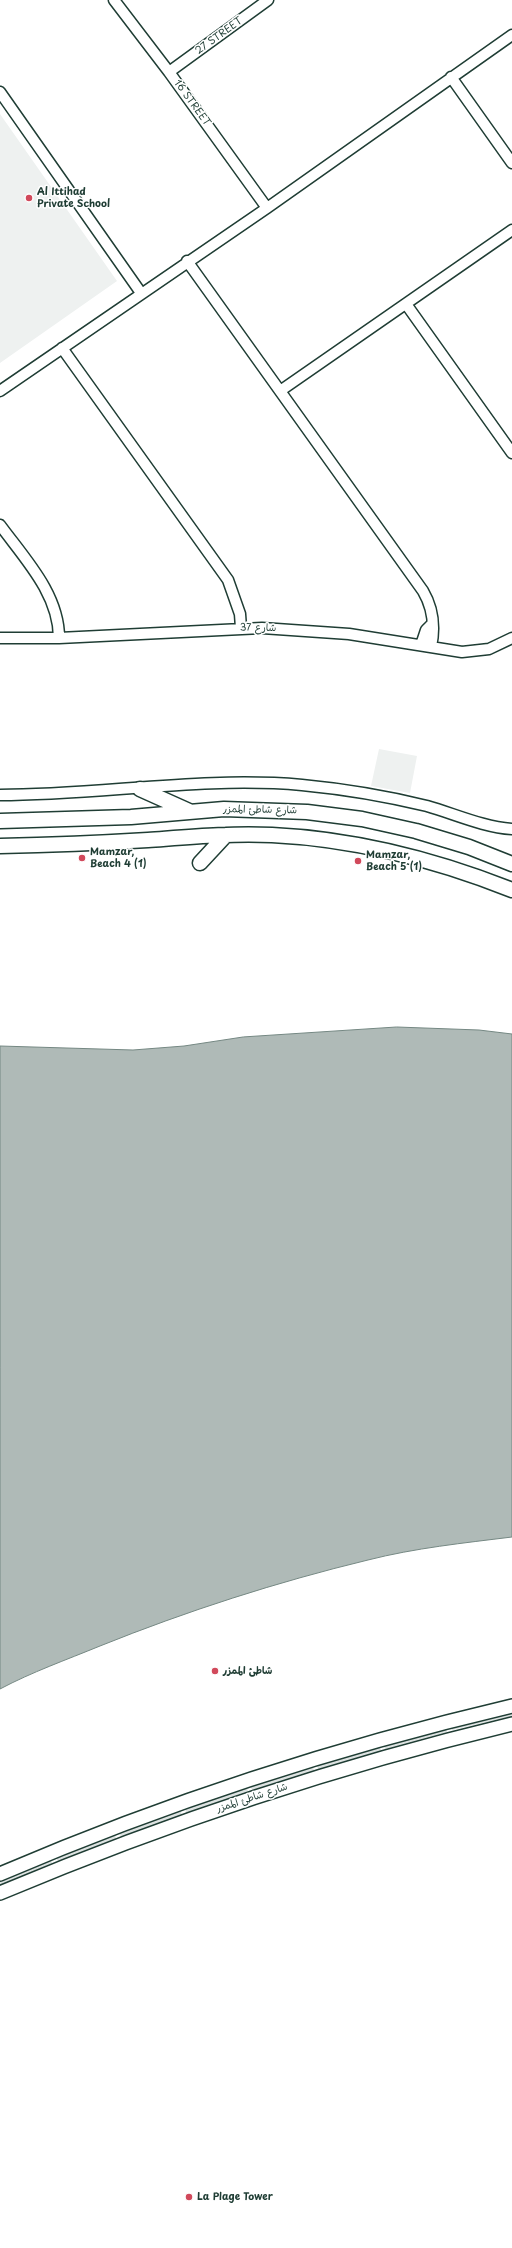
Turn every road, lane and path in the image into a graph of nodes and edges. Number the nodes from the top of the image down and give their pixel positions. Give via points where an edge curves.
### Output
1 (114, 0) edge
2 (268, 0) edge
3 (512, 35) edge
4 (169, 72) junction
5 (451, 77) junction
6 (0, 92) edge
7 (512, 163) edge
8 (267, 208) junction
9 (512, 230) edge
10 (187, 261) junction
11 (141, 294) junction
12 (406, 304) junction
13 (62, 348) junction
14 (280, 391) junction
15 (0, 392) edge
16 (512, 453) edge
17 (0, 525) edge
18 (236, 628) junction
19 (0, 638) edge
20 (55, 638) junction
21 (512, 638) edge
22 (426, 646) junction
23 (140, 789) junction
24 (0, 795) edge
25 (190, 811) junction
26 (0, 821) edge
27 (512, 829) edge
28 (226, 835) junction
29 (0, 846) edge
30 (494, 857) junction
31 (512, 860) edge
32 (200, 864) dead end
33 (512, 864) edge
34 (512, 890) edge
35 (512, 1706) edge
36 (512, 1724) edge
37 (0, 1874) edge
38 (0, 1893) edge

1 - 4 street, 16 STREET
2 - 4 street, 27 STREET
3 - 5 street
4 - 8 street, 16 STREET
5 - 7 street
5 - 8 street
6 - 11 street
8 - 10 street
9 - 12 street
10 - 11 street
10 - 14 street
11 - 13 street
12 - 14 street
12 - 16 street
13 - 15 street
13 - 18 street via 228,580 240,614
14 - 22 street via 423,591 430,605 434,631
17 - 20 street via 44,586 52,602 58,624
18 - 20 street, شارع 37
18 - 22 street, شارع 37 via 318,631
19 - 20 street, شارع 37
21 - 22 street, شارع 37 via 495,647 475,652
23 - 24 street
23 - 25 main road
23 - 27 street via 240,783 329,788 403,800
25 - 26 main road, شارع شاطئ الممزر via 131,817
25 - 30 main road, شارع شاطئ الممزر via 260,809 341,816 416,831
28 - 29 main road
28 - 32 main road
28 - 34 main road via 305,838 384,849 436,862
30 - 31 main road
30 - 33 main road, شارع شاطئ الممزر
35 - 37 street, شارع شاطئ الممزر via 419,1728 254,1778 102,1832
36 - 38 street, شارع شاطئ الممزر via 424,1746 260,1795 121,1844

